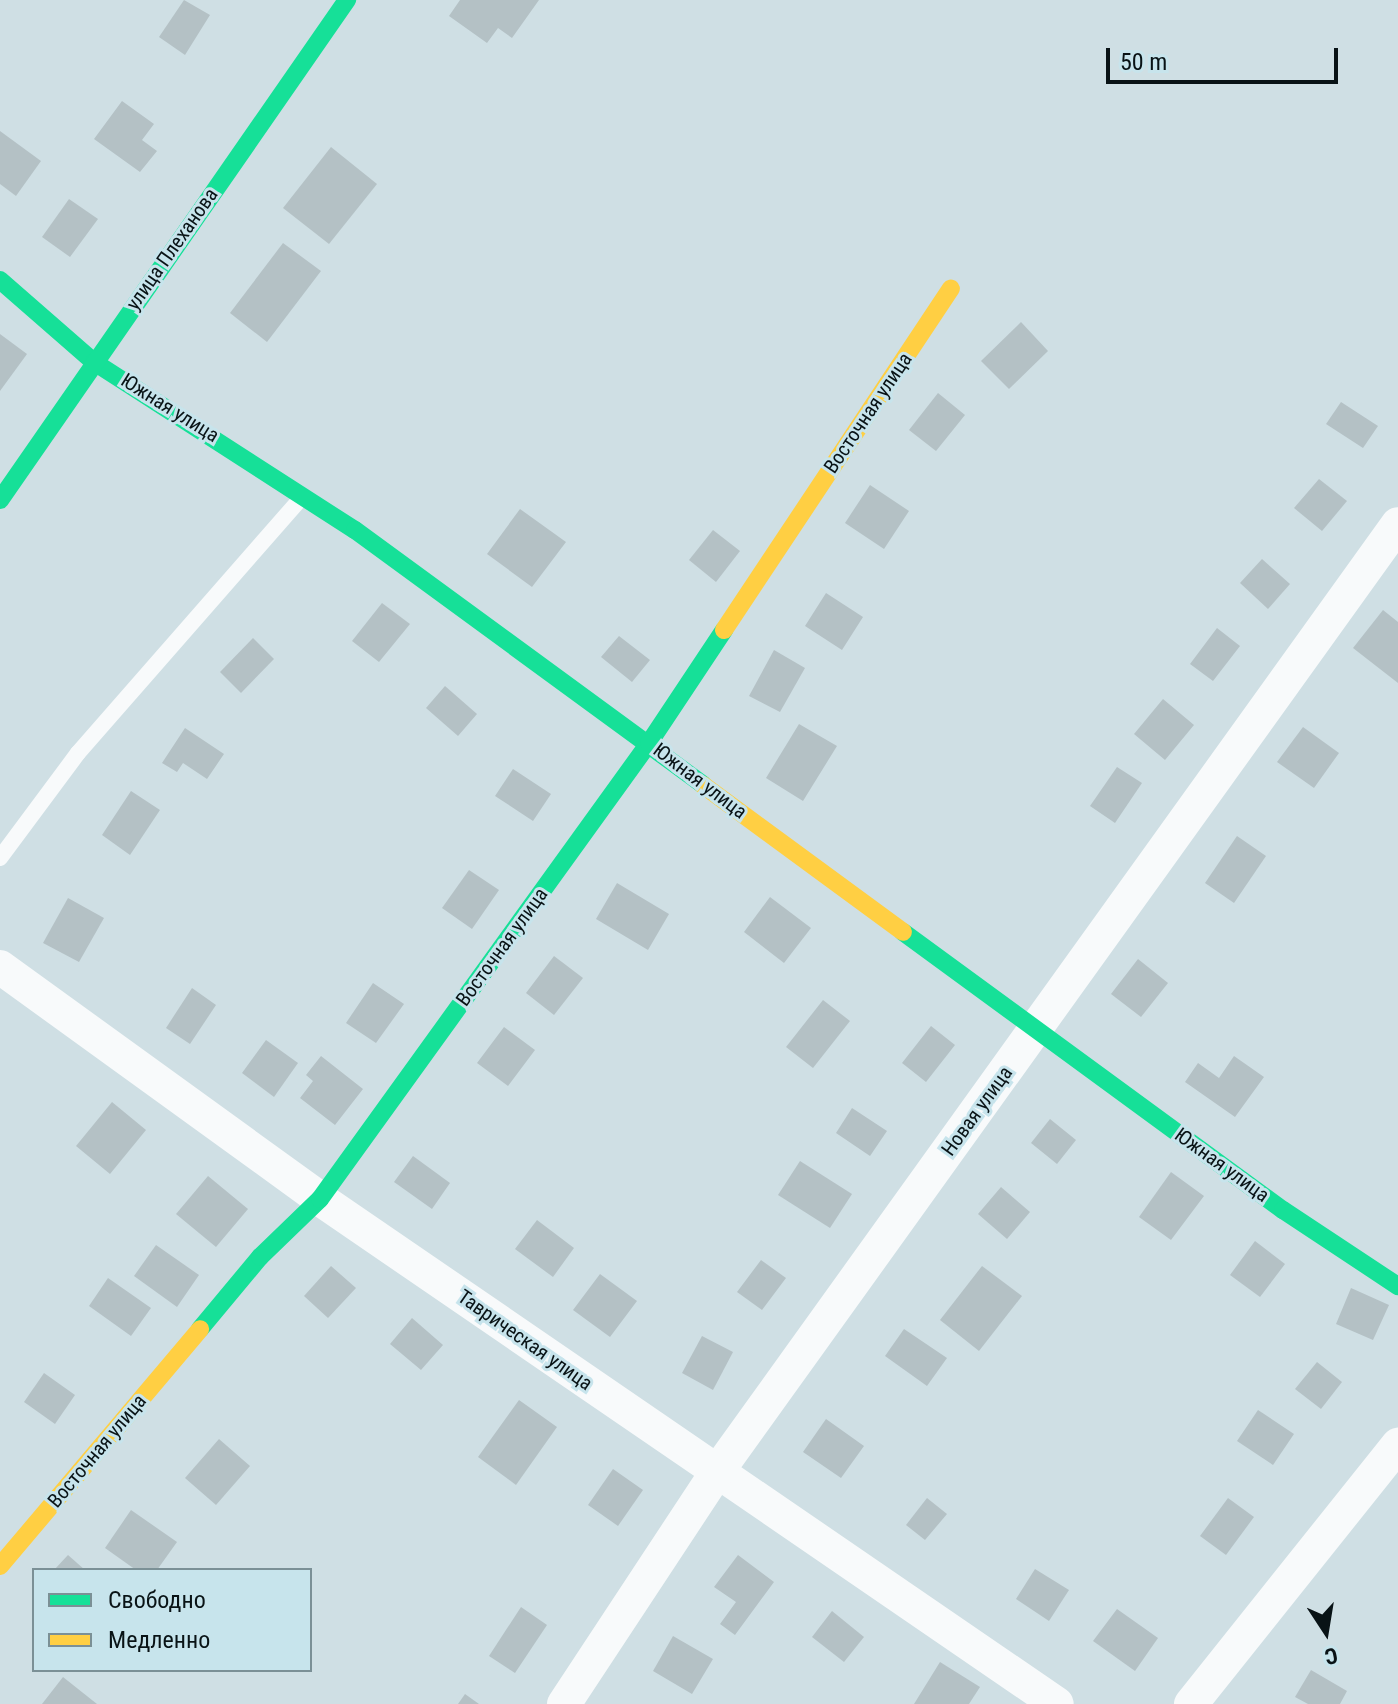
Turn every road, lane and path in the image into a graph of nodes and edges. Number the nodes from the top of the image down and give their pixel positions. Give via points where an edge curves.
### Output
1 (347, 0) edge
2 (0, 280) edge
3 (951, 288) dead end
4 (94, 362) junction
5 (304, 495) junction
6 (0, 500) edge
7 (1398, 524) edge
8 (649, 743) junction
9 (0, 858) edge
10 (0, 967) edge
11 (1035, 1030) junction
12 (320, 1199) junction
13 (1398, 1286) edge
14 (1398, 1445) edge
15 (717, 1472) junction
16 (0, 1566) edge
17 (564, 1704) edge
18 (1057, 1704) edge
19 (1191, 1704) edge

1 - 4 street, улица Плеханова
2 - 4 street, Южная улица
3 - 8 street, Восточная улица
4 - 5 street, Южная улица
4 - 6 street, улица Плеханова
5 - 8 street, Южная улица
5 - 9 lane via 78,753
7 - 11 street, Новая улица
8 - 11 street, Южная улица
8 - 12 street, Восточная улица
10 - 12 street, Таврическая улица
11 - 13 street, Южная улица via 1331,1245
11 - 15 street, Новая улица
12 - 15 street, Таврическая улица
12 - 16 street, Восточная улица via 260,1257
14 - 19 street
15 - 17 street, Новая улица
15 - 18 street, Таврическая улица

